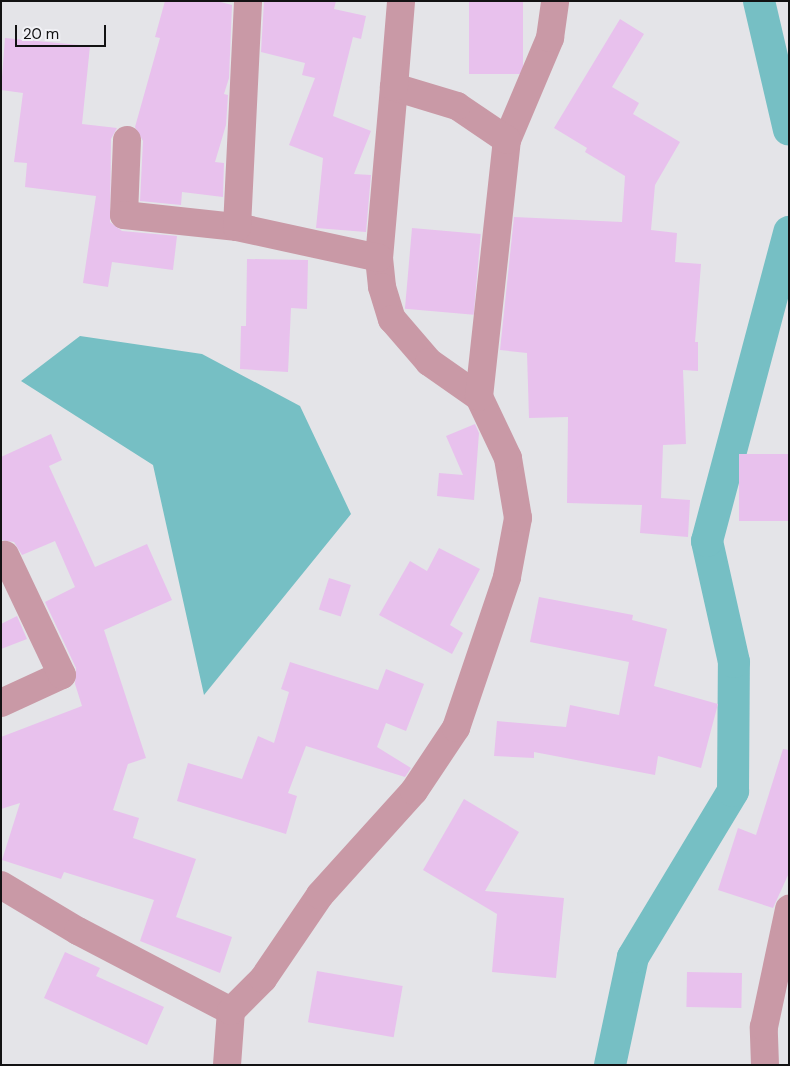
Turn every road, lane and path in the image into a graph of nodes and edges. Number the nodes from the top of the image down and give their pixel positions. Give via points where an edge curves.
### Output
1 (248, 1) edge
2 (401, 1) edge
3 (555, 1) edge
4 (394, 87) junction
5 (127, 140) dead end
6 (506, 140) junction
7 (236, 227) junction
8 (379, 258) junction
9 (479, 397) junction
10 (6, 555) dead end
11 (1, 703) edge
12 (1, 886) edge
13 (789, 909) edge
14 (231, 1011) junction
15 (227, 1065) edge
16 (765, 1065) edge

1 - 7 street
2 - 4 street
3 - 6 street via 550,38
4 - 6 street via 457,106
4 - 8 street
5 - 7 street via 124,215
6 - 9 street
7 - 8 street
8 - 9 street via 382,287 392,319 429,362
9 - 14 street via 508,458 518,518 507,577 456,728 414,791 320,895 264,979
10 - 11 street via 62,675
12 - 14 street via 78,931
13 - 16 street via 764,1027
14 - 15 street

